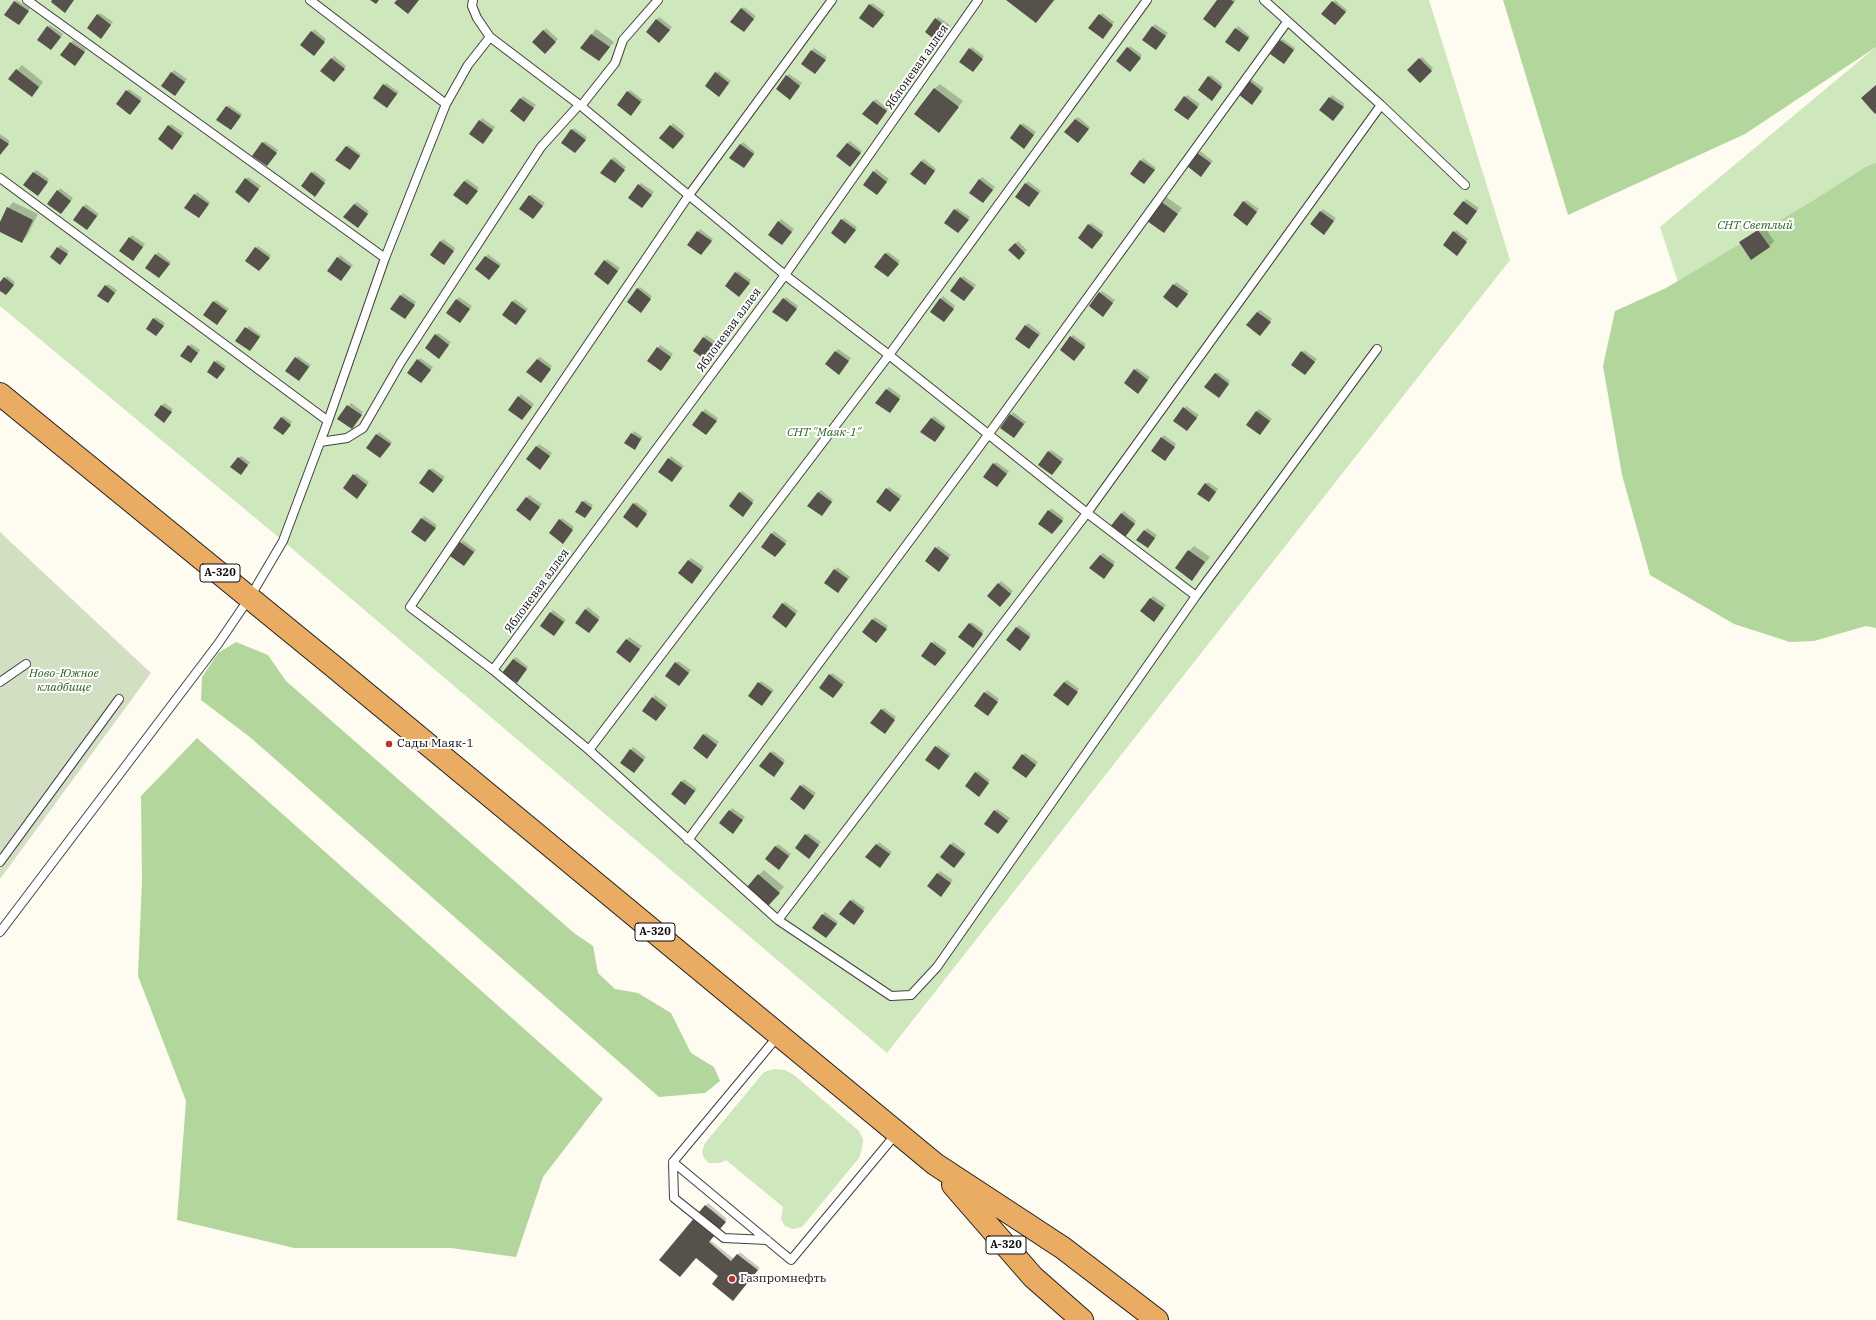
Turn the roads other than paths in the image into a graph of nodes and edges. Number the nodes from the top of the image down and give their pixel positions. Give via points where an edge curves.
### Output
1 (27, 0) edge
2 (310, 0) edge
3 (473, 0) edge
4 (658, 0) edge
5 (832, 0) edge
6 (978, 0) edge
7 (1147, 0) edge
8 (1264, 0) edge
9 (1286, 22) junction
10 (490, 37) junction
11 (446, 104) junction
12 (1381, 105) junction
13 (580, 106) junction
14 (0, 178) edge
15 (1465, 185) dead end
16 (689, 195) junction
17 (385, 258) junction
18 (785, 275) junction
19 (1377, 349) dead end
20 (889, 355) junction
21 (0, 394) edge
22 (328, 422) junction
23 (988, 435) junction
24 (320, 442) junction
25 (1087, 513) junction
26 (1196, 596) junction
27 (250, 597) junction
28 (26, 664) dead end
29 (493, 670) junction
30 (0, 682) edge
31 (119, 699) dead end
32 (589, 750) junction
33 (688, 840) junction
34 (0, 862) edge
35 (778, 920) junction
36 (0, 932) edge
37 (779, 1035) junction
38 (897, 1133) junction
39 (673, 1162) junction
40 (935, 1164) junction
41 (767, 1240) junction
42 (1082, 1320) edge
43 (1157, 1320) edge

1 - 17 lane
2 - 11 lane
3 - 10 lane via 472,6 477,18
4 - 13 lane via 623,40 615,63
5 - 16 lane
6 - 18 lane, Яблоневая аллея
7 - 20 lane
8 - 9 lane
9 - 12 lane
9 - 23 lane
10 - 11 lane via 468,65
10 - 13 lane
11 - 17 lane
12 - 15 lane
12 - 25 lane
13 - 16 lane
13 - 24 lane via 541,147 401,362 363,428 348,438
14 - 22 lane
16 - 18 lane
16 - 29 lane via 410,607
17 - 22 lane
18 - 20 lane
18 - 29 lane, Яблоневая аллея
19 - 26 lane
20 - 23 lane
20 - 32 lane
21 - 27 highway, А-320
22 - 24 lane
23 - 25 lane
23 - 33 lane
24 - 27 lane via 283,541
25 - 26 lane
25 - 35 lane
26 - 35 lane via 937,967 911,995 891,996
27 - 36 lane via 218,644
27 - 37 highway, А-320
28 - 30 lane
29 - 32 lane
31 - 34 lane
32 - 33 lane
33 - 35 lane
37 - 38 highway, А-320
37 - 39 lane
38 - 40 highway, А-320
38 - 41 lane via 791,1260
39 - 41 lane
39 - 41 lane via 674,1198 724,1238
40 - 42 highway, А-320 via 1033,1277
40 - 43 highway, А-320 via 1063,1248

